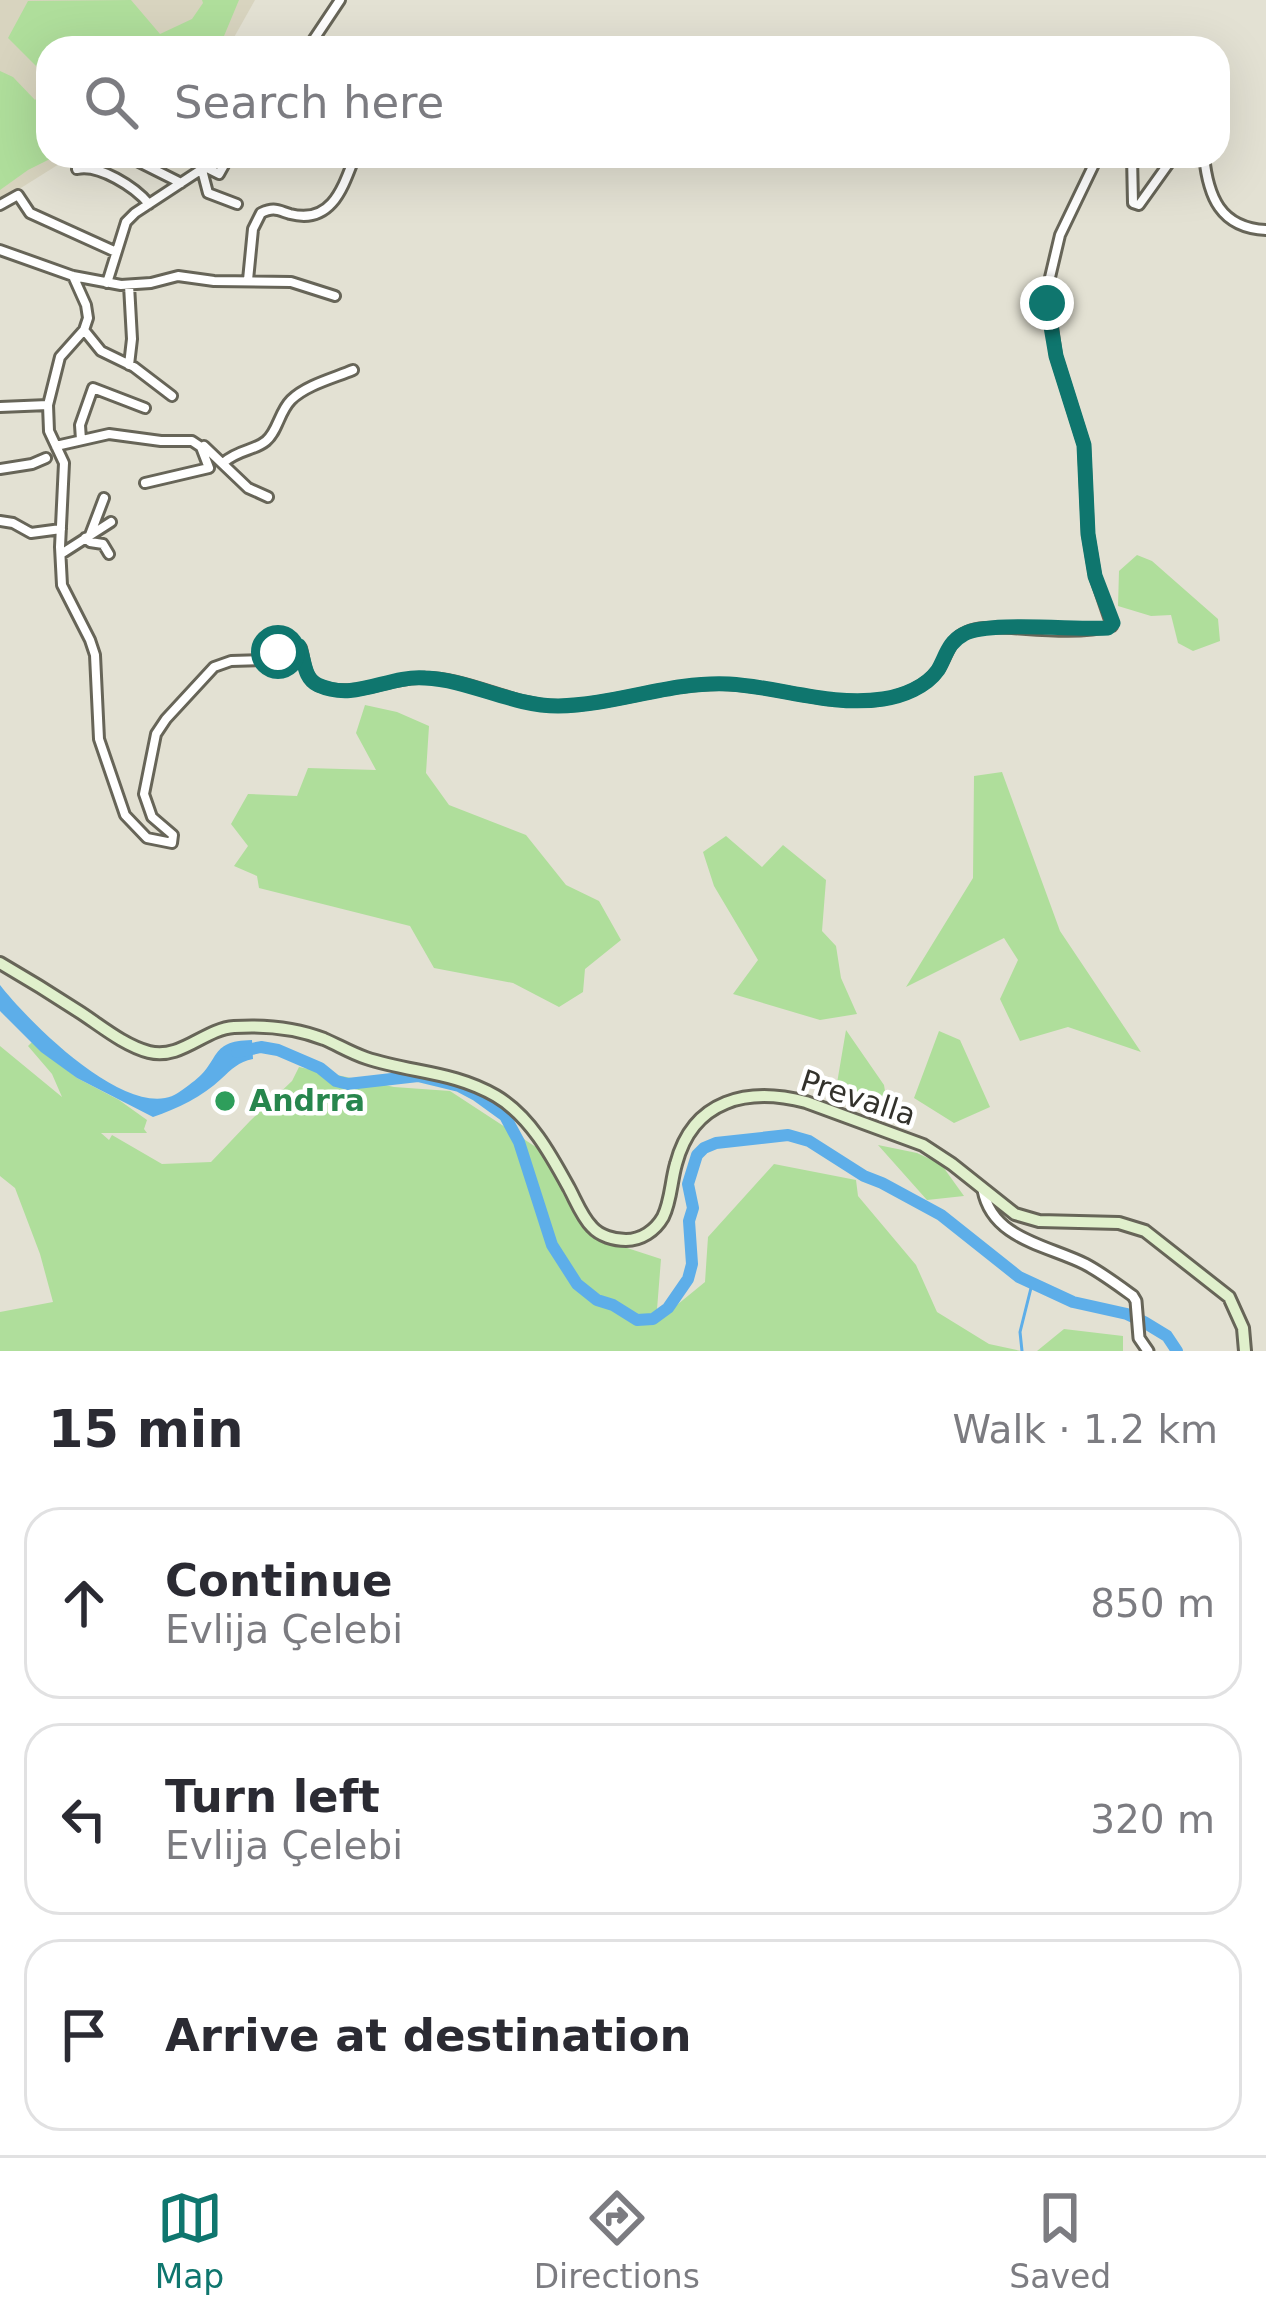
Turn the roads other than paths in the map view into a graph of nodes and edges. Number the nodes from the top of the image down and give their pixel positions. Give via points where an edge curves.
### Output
1 (340, 0) edge
2 (316, 36) edge
3 (84, 168) edge
4 (89, 168) edge
5 (151, 168) edge
6 (223, 168) edge
7 (351, 168) edge
8 (1092, 168) edge
9 (1132, 168) edge
10 (1165, 168) edge
11 (1206, 168) edge
12 (77, 170) dead end
13 (202, 170) junction
14 (181, 183) junction
15 (149, 204) junction
16 (238, 204) dead end
17 (0, 205) edge
18 (1266, 230) edge
19 (0, 250) edge
20 (116, 252) junction
21 (73, 276) junction
22 (248, 280) junction
23 (107, 283) junction
24 (129, 285) junction
25 (334, 296) dead end
26 (84, 330) junction
27 (129, 365) junction
28 (353, 370) dead end
29 (172, 396) dead end
30 (48, 405) junction
31 (0, 406) edge
32 (145, 408) dead end
33 (81, 440) junction
34 (198, 442) junction
35 (56, 446) junction
36 (46, 458) dead end
37 (223, 463) junction
38 (0, 469) edge
39 (145, 483) dead end
40 (104, 497) dead end
41 (268, 497) dead end
42 (0, 521) edge
43 (110, 522) dead end
44 (61, 529) junction
45 (88, 537) junction
46 (109, 554) dead end
47 (60, 555) junction
48 (0, 963) edge
49 (983, 1190) junction
50 (1148, 1351) edge
51 (1245, 1351) edge

1 - 2 street
3 - 12 street
4 - 15 street
5 - 14 street
6 - 13 street
7 - 22 street via 326,211 261,213
8 - 47 street via 1060,235 1047,290 1056,356 1084,445 1089,542 1108,628 974,630 953,641 921,685 863,701 701,684 533,705 415,677 342,691 309,679 301,648 290,646 264,660 214,668 156,734 144,794 152,818 173,835 167,843 134,827 116,795 99,739 94,655 62,585
9 - 10 street via 1139,205
11 - 18 street via 1217,206 1235,222
13 - 14 street
13 - 16 street via 208,193
14 - 15 street
15 - 20 street via 127,223
17 - 20 street via 18,194 30,213
19 - 21 street
20 - 23 street
21 - 23 street
21 - 26 street via 86,305
22 - 24 street via 178,276
22 - 25 street via 295,282
23 - 24 street
24 - 27 street
26 - 27 street via 101,351
26 - 30 street via 60,357
27 - 29 street
28 - 37 street via 296,396 269,439
30 - 31 street
30 - 35 street
32 - 33 street via 93,388
33 - 34 street via 109,434
33 - 35 street
34 - 37 street
34 - 39 street via 208,468
35 - 44 street via 64,463
36 - 38 street
37 - 41 street
40 - 45 street
42 - 44 street via 31,533
43 - 45 street
44 - 47 street
45 - 46 street
45 - 47 street
48 - 49 main road, Prevalla via 146,1051 175,1051 236,1027 293,1029 472,1084 517,1111 590,1225 622,1240 643,1236 663,1216 679,1152 698,1122 745,1096 806,1102 923,1144
49 - 50 street via 1000,1225 1132,1296
49 - 51 main road, Prevalla via 1039,1221 1145,1231 1229,1297

